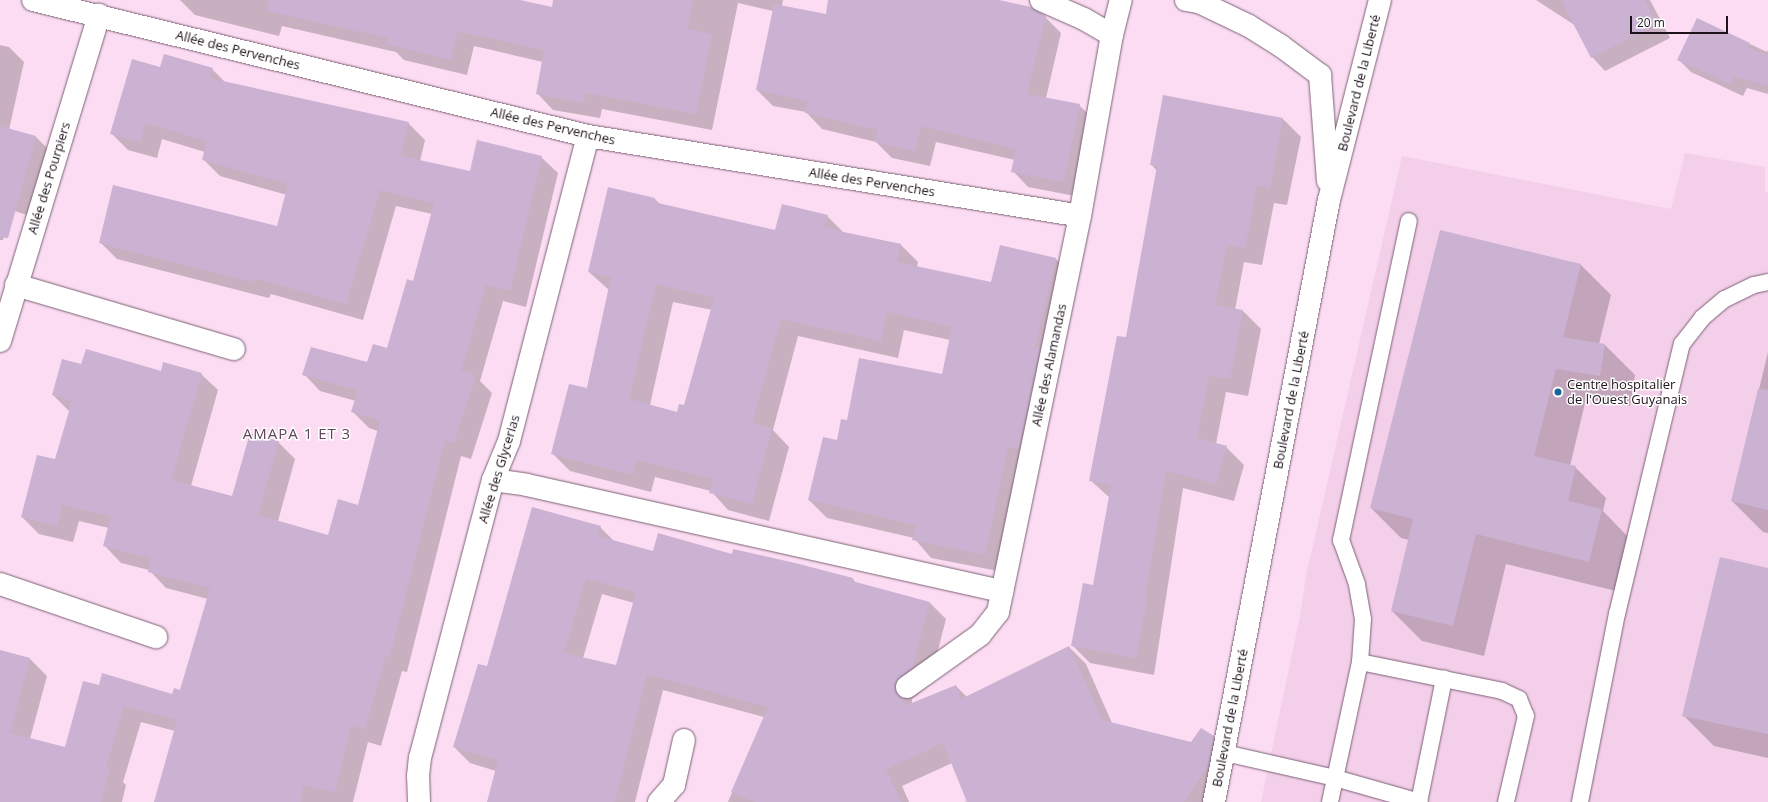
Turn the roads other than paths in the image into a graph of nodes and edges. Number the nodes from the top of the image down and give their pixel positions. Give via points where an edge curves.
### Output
1 (33, 0) edge
2 (1041, 0) edge
3 (1121, 0) edge
4 (1186, 0) edge
5 (1380, 0) edge
6 (99, 15) junction
7 (1112, 36) junction
8 (588, 136) junction
9 (1329, 200) junction
10 (1080, 216) junction
11 (1409, 220) dead end
12 (1768, 282) edge
13 (16, 285) junction
14 (0, 341) edge
15 (234, 349) dead end
16 (493, 480) junction
17 (0, 584) edge
18 (1002, 591) junction
19 (156, 637) dead end
20 (1360, 662) junction
21 (1444, 678) junction
22 (907, 687) dead end
23 (684, 740) dead end
24 (1225, 753) junction
25 (1335, 778) junction
26 (419, 802) edge
27 (659, 802) edge
28 (1214, 802) edge
29 (1330, 802) edge
30 (1419, 802) edge
31 (1506, 802) edge
32 (1580, 802) edge

1 - 6 street, Allée des Pervenches
2 - 7 street via 1084,19
3 - 7 street, Allée des Alamandas
4 - 9 street via 1199,2 1249,26 1282,46 1320,75
5 - 9 street, Boulevard de la Liberté
6 - 8 street, Allée des Pervenches
6 - 13 street, Allée des Pourpiers
7 - 10 street, Allée des Alamandas
8 - 10 street, Allée des Pervenches
8 - 16 street, Allée des Glycerias via 509,441
9 - 24 street, Boulevard de la Liberté
10 - 18 street, Allée des Alamandas
11 - 20 lane via 1341,540 1357,584 1363,619
12 - 32 lane via 1754,285 1725,300 1702,318 1682,344 1617,614
13 - 14 street, Allée des Pourpiers
13 - 15 street
16 - 18 street via 527,485
16 - 26 street, Allée des Glycerias via 420,758
17 - 19 street
18 - 22 street, Allée des Alamandas via 998,612 980,635
20 - 21 lane
20 - 25 lane
21 - 30 lane
21 - 31 lane via 1502,691 1519,699 1526,716
23 - 27 street via 674,785
24 - 25 lane
24 - 28 street, Boulevard de la Liberté
25 - 29 lane
25 - 30 lane

